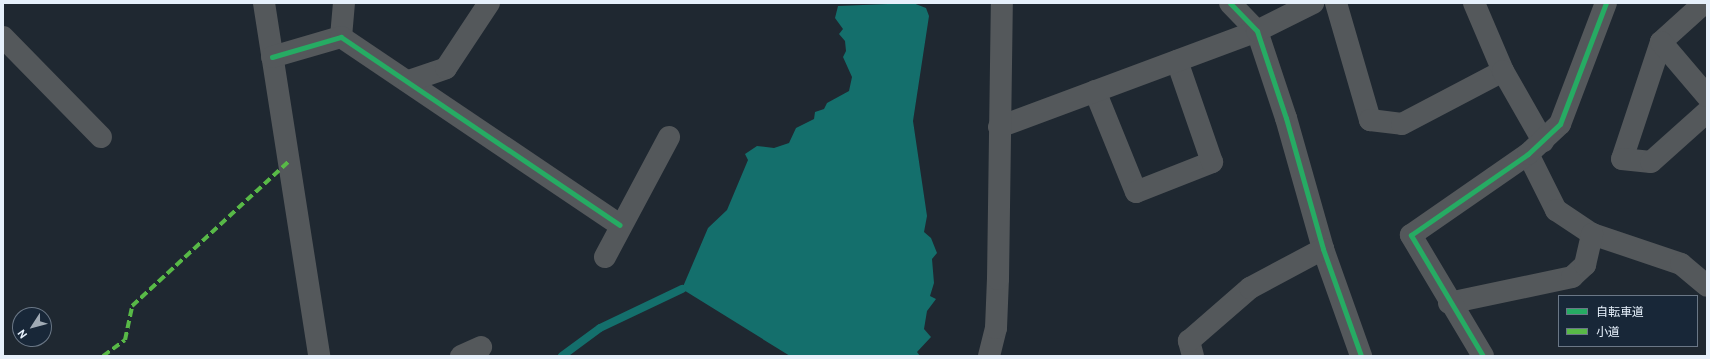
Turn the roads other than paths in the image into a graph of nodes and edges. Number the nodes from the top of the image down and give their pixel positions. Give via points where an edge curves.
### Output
1 (264, 3) edge
2 (344, 3) edge
3 (489, 3) edge
4 (1002, 3) edge
5 (1230, 3) edge
6 (1313, 3) edge
7 (1336, 3) edge
8 (1474, 3) edge
9 (1606, 3) edge
10 (1704, 3) edge
11 (1257, 31) junction
12 (3, 37) edge
13 (341, 37) junction
14 (1661, 42) junction
15 (272, 57) junction
16 (1177, 61) junction
17 (1503, 71) junction
18 (409, 81) junction
19 (1095, 91) junction
20 (1707, 96) edge
21 (1707, 112) edge
22 (999, 127) junction
23 (101, 137) dead end
24 (669, 137) dead end
25 (1535, 148) junction
26 (620, 224) junction
27 (1592, 234) junction
28 (1323, 249) junction
29 (605, 257) dead end
30 (1707, 286) edge
31 (1449, 303) junction
32 (481, 347) dead end
33 (319, 356) edge
34 (461, 356) edge
35 (989, 356) edge
36 (1193, 356) edge
37 (1361, 356) edge
38 (1483, 356) edge

1 - 15 street
2 - 13 street
3 - 18 street via 446,68
4 - 22 street
5 - 11 street
6 - 11 street
7 - 17 street via 1370,120 1402,124
8 - 17 street
9 - 25 street via 1560,124
10 - 14 street
11 - 16 street
11 - 28 street via 1286,118
12 - 23 street
13 - 15 street
13 - 18 street
14 - 20 street
14 - 21 street via 1622,159 1651,162
15 - 33 street
16 - 19 street
16 - 19 street via 1212,162 1136,192
17 - 25 street
18 - 26 street
19 - 22 street
22 - 35 street via 996,328
24 - 26 street
25 - 27 street via 1556,210
25 - 31 street via 1411,235
26 - 29 street
27 - 30 street via 1681,264
27 - 31 street via 1585,265 1572,277
28 - 36 street via 1250,288 1189,341
28 - 37 street
31 - 38 street
32 - 34 street

